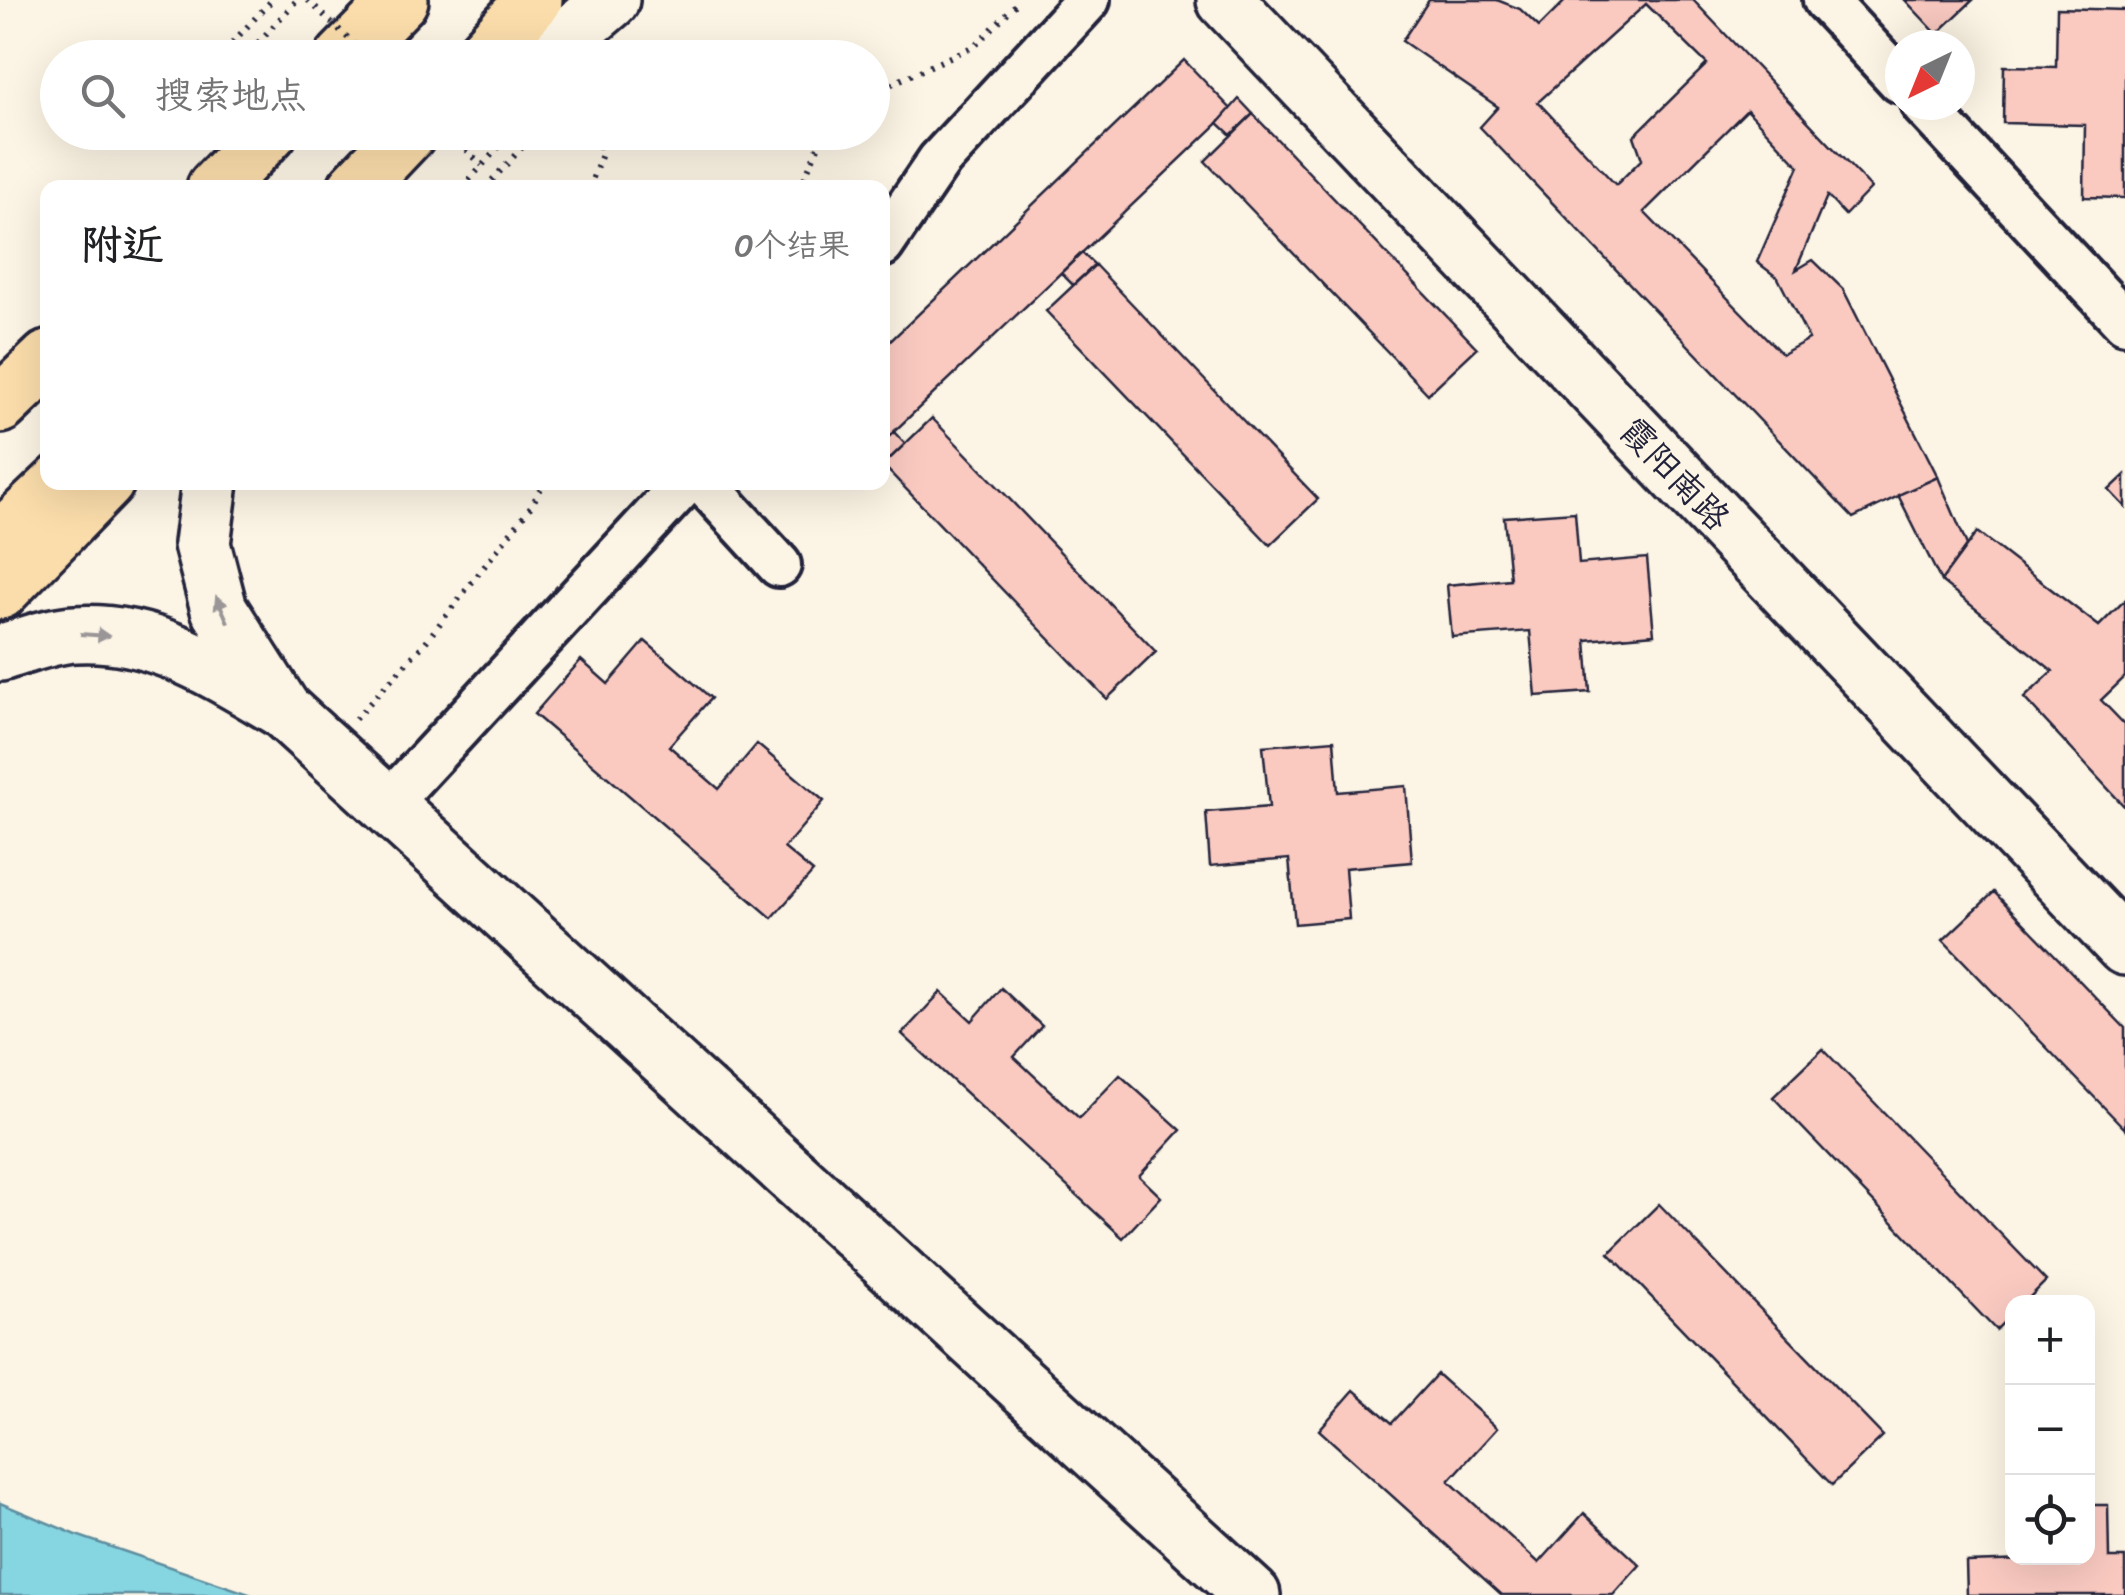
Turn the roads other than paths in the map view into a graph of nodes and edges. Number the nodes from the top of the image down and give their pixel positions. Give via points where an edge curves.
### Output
1 (400, 0) edge
2 (534, 0) edge
3 (611, 0) edge
4 (1088, 0) edge
5 (1225, 0) edge
6 (1825, 0) edge
7 (361, 40) edge
8 (497, 40) edge
9 (548, 40) edge
10 (1885, 65) edge
11 (1937, 120) edge
12 (252, 150) edge
13 (392, 150) edge
14 (405, 150) edge
15 (224, 180) edge
16 (364, 180) edge
17 (380, 180) edge
18 (890, 234) edge
19 (2125, 322) edge
20 (40, 367) edge
21 (0, 405) edge
22 (52, 490) edge
23 (98, 490) edge
24 (209, 490) edge
25 (679, 490) edge
26 (710, 490) edge
27 (0, 540) edge
28 (780, 565) dead end
29 (0, 591) edge
30 (0, 653) edge
31 (283, 710) junction
32 (387, 805) junction
33 (2125, 948) edge
34 (1252, 1595) edge

1 - 7 main road
2 - 8 main road
3 - 9 street via 576,30
4 - 18 street via 939,161
5 - 33 street, 霞阳南路
6 - 10 street
11 - 19 street
12 - 15 main road
13 - 16 main road
14 - 17 main road
20 - 21 main road
22 - 27 main road
23 - 29 main road
31 -> 24 street via 219,610 202,544
25 - 32 street
26 - 28 street
30 -> 31 street via 74,634 141,638 200,661
31 - 32 street
32 - 34 street

